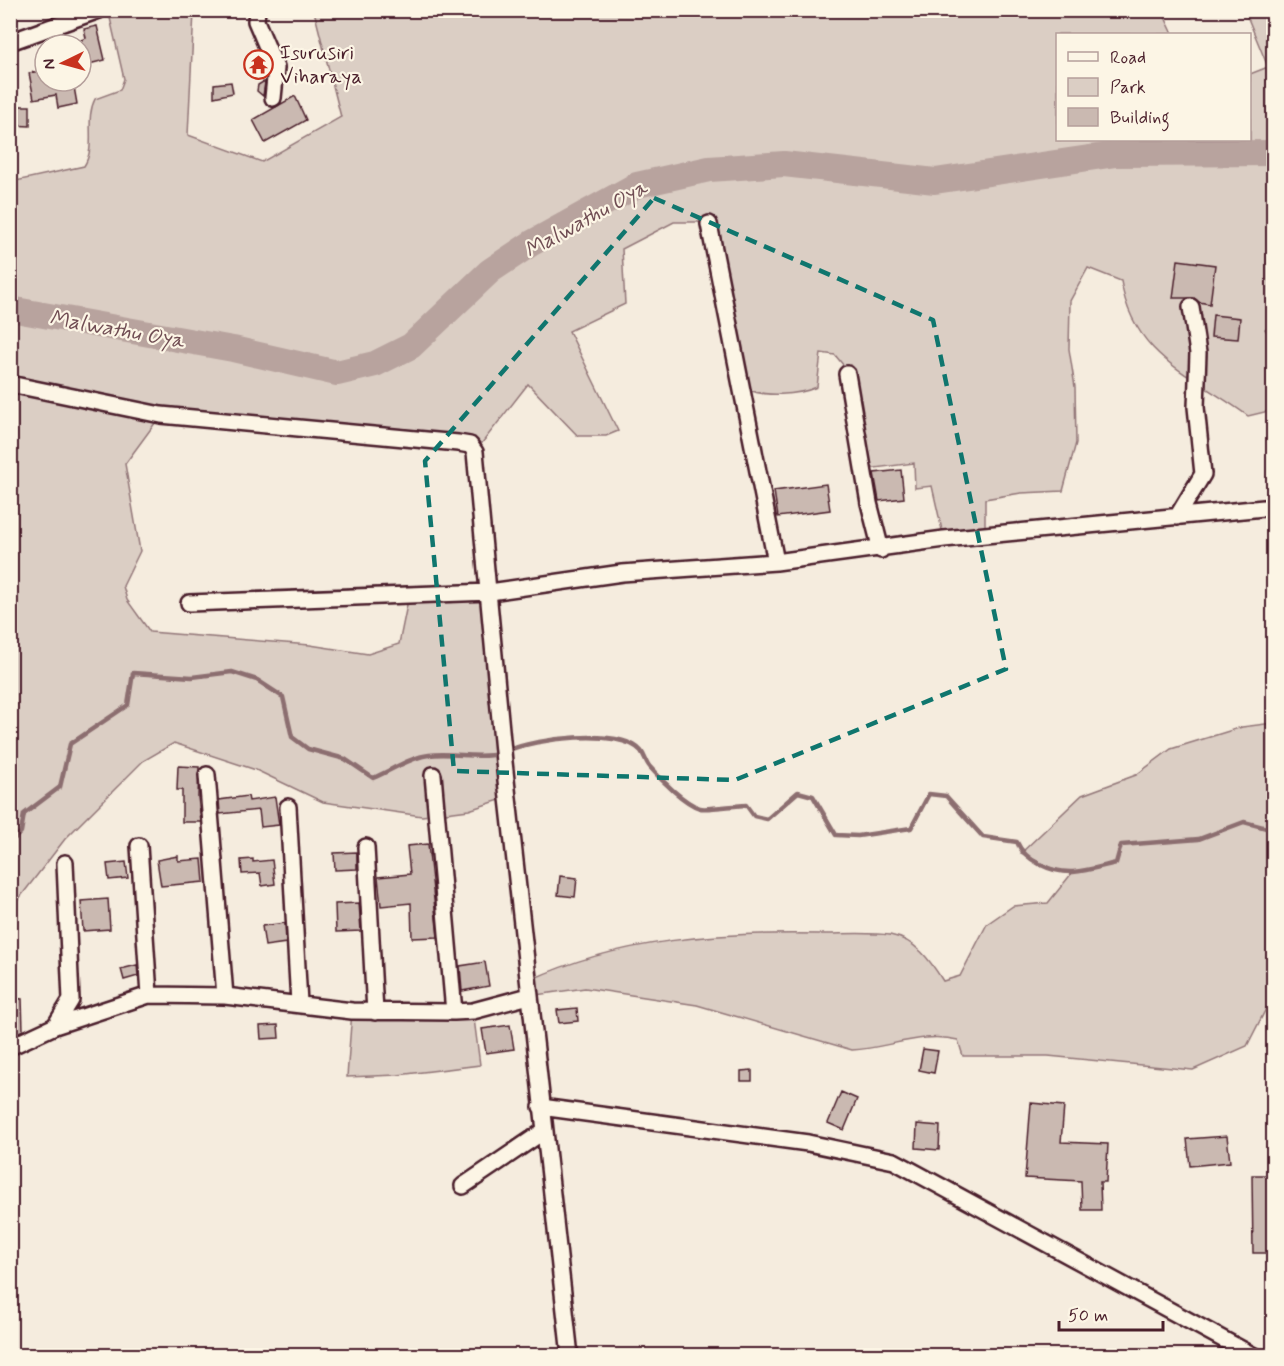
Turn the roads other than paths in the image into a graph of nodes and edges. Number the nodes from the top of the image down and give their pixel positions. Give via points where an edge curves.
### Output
1 (99, 10) edge
2 (257, 10) edge
3 (74, 15) edge
4 (10, 42) edge
5 (273, 98) dead end
6 (709, 224) dead end
7 (1191, 308) dead end
8 (847, 375) dead end
9 (10, 384) edge
10 (1274, 507) edge
11 (1177, 517) junction
12 (881, 550) junction
13 (776, 562) junction
14 (490, 592) junction
15 (189, 603) dead end
16 (207, 775) dead end
17 (433, 775) dead end
18 (288, 807) dead end
19 (140, 846) dead end
20 (366, 847) dead end
21 (65, 863) dead end
22 (149, 994) junction
23 (225, 996) junction
24 (530, 996) junction
25 (299, 1003) junction
26 (375, 1012) junction
27 (454, 1012) junction
28 (55, 1026) junction
29 (10, 1047) edge
30 (542, 1107) junction
31 (544, 1131) junction
32 (463, 1186) dead end
33 (570, 1356) edge
34 (1254, 1356) edge

1 - 3 street
2 - 5 street via 256,21 276,68
3 - 4 street
6 - 13 street
7 - 11 street via 1198,352 1196,407 1203,474
8 - 12 street
9 - 14 street via 161,415 470,445 475,452
10 - 11 street
11 - 12 street via 944,539
12 - 13 street
13 - 14 street via 622,573
14 - 15 street
14 - 24 street
16 - 23 street
17 - 27 street
18 - 25 street
19 - 22 street
20 - 26 street
21 - 28 street via 71,1000
22 - 23 street
22 - 28 street
23 - 25 street
24 - 27 street
24 - 30 street
25 - 26 street
26 - 27 street
28 - 29 street
30 - 31 street
30 - 34 street via 808,1143 894,1161
31 - 32 street
31 - 33 street

